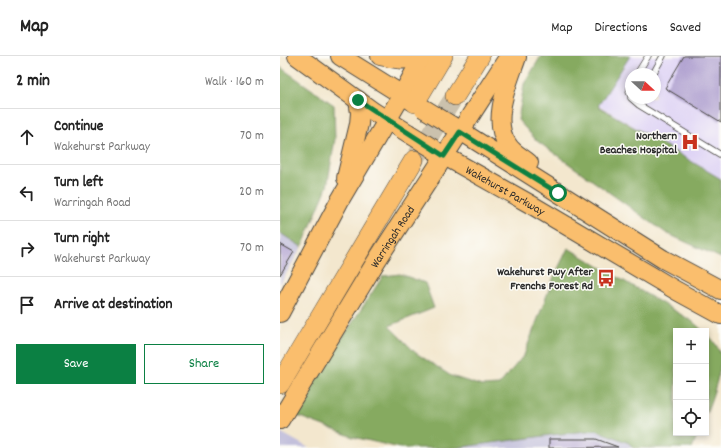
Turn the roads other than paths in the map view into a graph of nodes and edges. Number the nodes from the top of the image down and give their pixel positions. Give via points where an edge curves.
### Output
1 (297, 56) edge
2 (340, 56) edge
3 (380, 56) edge
4 (417, 56) edge
5 (423, 56) edge
6 (443, 56) edge
7 (464, 56) edge
8 (480, 56) edge
9 (509, 56) edge
10 (518, 56) edge
11 (648, 56) edge
12 (663, 56) edge
13 (641, 68) edge
14 (656, 68) edge
15 (358, 100) junction
16 (413, 102) junction
17 (639, 104) edge
18 (398, 127) junction
19 (455, 128) junction
20 (439, 153) junction
21 (721, 155) edge
22 (558, 193) junction
23 (340, 200) junction
24 (721, 290) edge
25 (280, 313) edge
26 (721, 315) edge
27 (280, 360) edge
28 (280, 384) edge
29 (280, 420) edge

1 - 15 main road, Wakehurst Parkway
2 - 16 main road, Wakehurst Parkway
3 - 4 main road via 400,60
5 - 16 main road
6 - 16 highway
7 - 8 highway via 449,94
9 - 19 main road, Warringah Road
10 - 22 main road via 503,99 502,132 507,145 546,174
11 - 13 lane
12 - 14 lane
15 - 18 main road, Wakehurst Parkway
15 - 23 main road via 359,124
16 - 18 main road
16 - 19 main road, Wakehurst Parkway, bridge
17 - 21 lane
18 - 20 main road, Wakehurst Parkway, bridge
18 - 23 main road
19 - 20 main road, Warringah Road
19 - 22 main road, Wakehurst Parkway
20 - 26 main road, Wakehurst Parkway
20 - 29 main road, Warringah Road
22 - 24 main road, Wakehurst Parkway via 663,259
23 - 25 main road
27 - 28 highway, Warringah Road via 409,158

